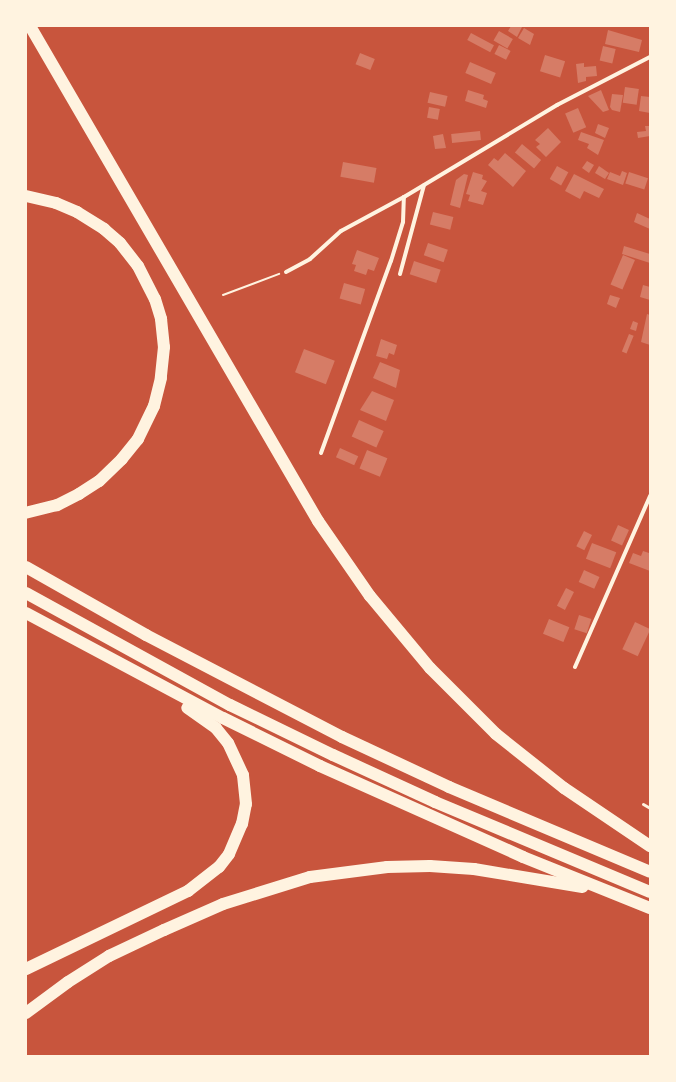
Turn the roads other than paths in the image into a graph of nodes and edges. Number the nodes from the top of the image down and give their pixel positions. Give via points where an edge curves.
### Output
1 (30, 26) edge
2 (650, 57) edge
3 (424, 185) junction
4 (26, 196) edge
5 (404, 197) junction
6 (286, 272) road end
7 (400, 274) dead end
8 (321, 453) dead end
9 (650, 496) edge
10 (26, 513) edge
11 (26, 567) edge
12 (26, 594) edge
13 (26, 613) edge
14 (575, 667) dead end
15 (126, 668) junction
16 (643, 804) dead end
17 (650, 808) edge
18 (650, 846) edge
19 (650, 872) edge
20 (650, 892) edge
21 (611, 893) junction
22 (650, 908) edge
23 (26, 969) edge
24 (26, 1013) edge

1 - 18 highway via 318,521 399,633 462,701 524,758 602,816
2 - 3 street via 557,105
3 - 5 street
3 - 7 street
4 - 10 highway via 56,203 77,212 104,229 124,248 145,277 161,319 164,358 154,406 133,446 99,481 64,501
5 - 6 street via 341,231 310,259
5 - 8 street via 403,222 386,275
9 - 14 street
11 - 19 highway via 146,635 342,737 449,787
12 - 20 highway via 223,701 333,755 456,812
13 - 15 highway
15 - 21 highway via 398,802
15 - 23 highway via 200,716 228,742 246,791 242,824 229,854 219,867 188,891
16 - 17 lane
21 - 22 highway
21 - 24 highway via 474,869 387,867 310,876 222,904 164,930 103,960

